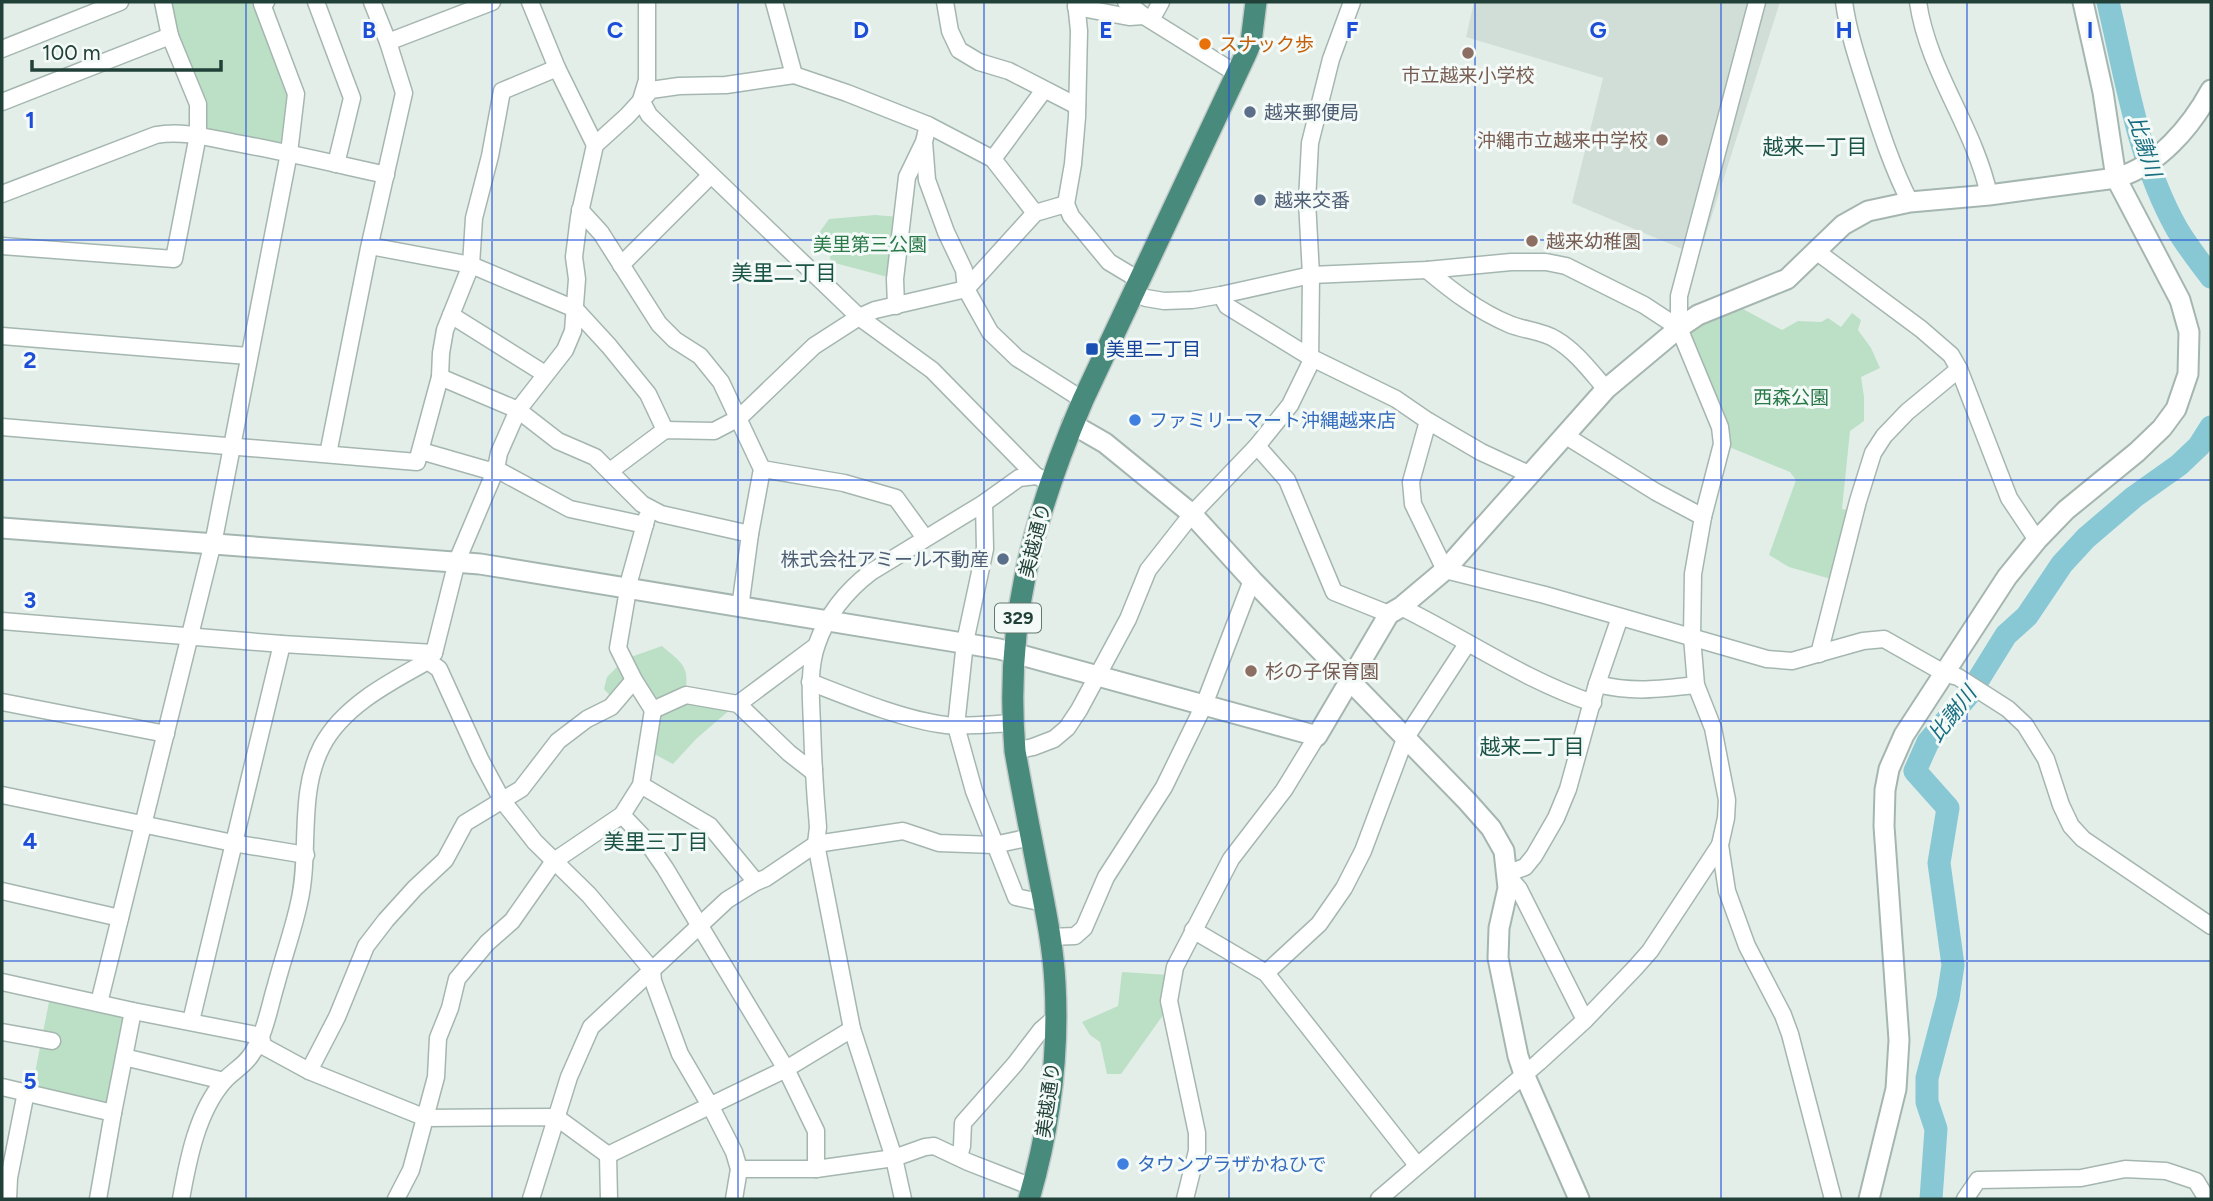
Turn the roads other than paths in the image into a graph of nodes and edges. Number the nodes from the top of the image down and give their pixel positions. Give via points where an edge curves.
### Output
1 (120, 2) edge
2 (163, 2) edge
3 (266, 2) edge
4 (316, 2) edge
5 (372, 2) edge
6 (492, 2) edge
7 (530, 2) edge
8 (647, 2) edge
9 (774, 2) edge
10 (945, 2) edge
11 (1126, 2) edge
12 (1161, 2) edge
13 (1256, 2) edge
14 (1352, 2) edge
15 (1756, 2) edge
16 (1844, 2) edge
17 (1918, 2) edge
18 (2083, 2) edge
19 (1076, 4) edge
20 (1148, 18) junction
21 (170, 36) junction
22 (388, 42) junction
23 (2, 49) edge
24 (557, 68) junction
25 (1237, 74) junction
26 (794, 75) junction
27 (1044, 90) junction
28 (2211, 90) edge
29 (641, 100) junction
30 (2, 102) edge
31 (1077, 106) junction
32 (928, 125) junction
33 (198, 135) junction
34 (924, 142) junction
35 (595, 145) junction
36 (289, 153) junction
37 (993, 159) junction
38 (336, 164) junction
39 (386, 175) junction
40 (710, 176) junction
41 (2122, 176) junction
42 (2, 194) edge
43 (1989, 195) junction
44 (1910, 202) junction
45 (1066, 204) junction
46 (580, 210) junction
47 (1035, 213) junction
48 (2, 246) edge
49 (370, 246) junction
50 (1816, 251) junction
51 (471, 264) junction
52 (621, 265) junction
53 (1427, 270) junction
54 (1311, 275) junction
55 (1136, 286) junction
56 (966, 289) junction
57 (1221, 295) junction
58 (896, 306) junction
59 (575, 309) junction
60 (451, 315) junction
61 (859, 317) junction
62 (1679, 328) junction
63 (2, 336) edge
64 (248, 356) junction
65 (1310, 357) junction
66 (1959, 369) junction
67 (545, 374) junction
68 (440, 376) junction
69 (1606, 389) junction
70 (1083, 400) junction
71 (518, 410) junction
72 (739, 418) junction
73 (1428, 421) junction
74 (1072, 424) junction
75 (2, 427) edge
76 (665, 430) junction
77 (714, 431) junction
78 (1566, 436) junction
79 (749, 440) junction
80 (1257, 446) junction
81 (231, 447) junction
82 (421, 451) junction
83 (328, 454) junction
84 (496, 469) junction
85 (762, 469) junction
86 (610, 471) junction
87 (1531, 475) junction
88 (1043, 479) junction
89 (984, 503) junction
90 (649, 507) junction
91 (1192, 514) junction
92 (1703, 517) junction
93 (645, 525) junction
94 (2, 528) edge
95 (750, 534) junction
96 (925, 538) junction
97 (2037, 540) junction
98 (212, 543) junction
99 (457, 561) junction
100 (1445, 570) junction
101 (1252, 580) junction
102 (628, 588) junction
103 (740, 608) junction
104 (1395, 611) junction
105 (1620, 617) junction
106 (2, 621) edge
107 (827, 622) junction
108 (189, 636) junction
109 (1692, 637) junction
110 (965, 642) junction
111 (282, 644) junction
112 (1468, 644) junction
113 (816, 646) junction
114 (1013, 653) junction
115 (1819, 654) junction
116 (431, 657) junction
117 (1951, 675) junction
118 (1097, 677) junction
119 (634, 681) junction
120 (1348, 681) junction
121 (810, 682) junction
122 (1597, 684) junction
123 (1696, 685) junction
124 (2, 702) edge
125 (1592, 703) junction
126 (738, 704) junction
127 (1205, 705) junction
128 (653, 710) junction
129 (1012, 723) junction
130 (956, 726) junction
131 (166, 734) junction
132 (1317, 736) junction
133 (1405, 739) junction
134 (1015, 751) junction
135 (814, 769) junction
136 (641, 785) junction
137 (2, 795) edge
138 (502, 800) junction
139 (622, 815) junction
140 (144, 824) junction
141 (1031, 837) junction
142 (233, 843) junction
143 (816, 844) junction
144 (994, 845) junction
145 (1720, 845) junction
146 (306, 855) junction
147 (554, 861) junction
148 (1506, 874) junction
149 (756, 882) junction
150 (2, 891) edge
151 (1044, 903) junction
152 (120, 918) junction
153 (699, 926) junction
154 (2211, 926) edge
155 (1193, 930) junction
156 (1049, 937) junction
157 (652, 970) junction
158 (1266, 973) junction
159 (2, 982) edge
160 (99, 1003) junction
161 (133, 1011) junction
162 (1056, 1017) junction
163 (1585, 1020) junction
164 (191, 1021) junction
165 (852, 1030) junction
166 (2, 1032) edge
167 (261, 1036) junction
168 (52, 1041) dead end
169 (124, 1057) junction
170 (786, 1069) junction
171 (309, 1071) junction
172 (1524, 1073) junction
173 (224, 1082) junction
174 (2, 1087) edge
175 (26, 1092) junction
176 (711, 1107) junction
177 (113, 1113) junction
178 (556, 1117) junction
179 (426, 1118) junction
180 (608, 1155) junction
181 (959, 1157) junction
182 (894, 1158) junction
183 (1418, 1165) junction
184 (816, 1169) junction
185 (739, 1170) junction
186 (5, 1178) edge
187 (1031, 1193) edge
188 (8, 1199) edge
189 (98, 1199) edge
190 (181, 1199) edge
191 (396, 1199) edge
192 (531, 1199) edge
193 (609, 1199) edge
194 (734, 1199) edge
195 (903, 1199) edge
196 (1185, 1199) edge
197 (1380, 1199) edge
198 (1579, 1199) edge
199 (1833, 1199) edge
200 (1868, 1199) edge
201 (1965, 1199) edge
202 (2207, 1199) edge

1 - 23 street
2 - 21 street
3 - 36 street via 262,4 296,94
4 - 38 street via 352,98
5 - 22 street
6 - 22 street
7 - 24 street
8 - 29 street via 647,80
9 - 26 street
10 - 27 street via 959,50
11 - 20 street
12 - 20 street
13 - 25 highway, 美越通り / 329 via 1251,42
14 - 54 street via 1331,59 1310,143
15 - 62 street via 1679,296
16 - 44 street via 1884,143
17 - 43 street via 1931,54 1979,157
18 - 41 street
19 - 20 street
19 - 31 street
20 - 25 street
21 - 30 street
21 - 33 street via 198,104
22 - 39 street via 404,93
24 - 35 street
24 - 51 street via 502,90 474,218
25 - 55 highway, 美越通り / 329
26 - 29 street via 651,90
26 - 32 street
27 - 31 street
27 - 37 street
28 - 41 street via 2198,114 2154,159
29 - 35 street
29 - 40 street via 649,115
31 - 45 street
32 - 34 street
32 - 37 street
33 - 36 street
33 - 42 street via 156,135
33 - 48 street via 174,259
34 - 56 street via 927,180 964,270
34 - 58 street via 907,177
35 - 46 street
36 - 38 street
36 - 64 street
37 - 47 street
38 - 39 street
39 - 49 street
40 - 52 street
40 - 61 street
41 - 43 street
41 - 97 street via 2180,300 2189,332 2188,374 2176,409 2161,428
43 - 44 street
44 - 50 street via 1868,211 1843,225
45 - 47 street
45 - 55 street via 1108,262
46 - 52 street
46 - 59 street via 574,257
47 - 56 street
49 - 51 street
49 - 83 street
50 - 62 street via 1787,279 1698,315
50 - 66 street via 1921,329 1951,355
51 - 59 street
51 - 60 street
52 - 72 street via 659,324 700,356
53 - 54 street
53 - 62 street via 1511,262 1566,266
53 - 69 street via 1488,315 1553,338
54 - 57 street
54 - 65 street
55 - 57 street via 1146,298 1164,301
55 - 70 highway, 美越通り / 329
56 - 58 street
56 - 70 street via 990,332 1017,358
57 - 65 street via 1227,306
58 - 61 street
59 - 67 street via 565,350
59 - 76 street via 648,394
60 - 67 street
60 - 68 street
61 - 72 street via 814,346
61 - 88 street via 932,370
62 - 69 street
62 - 92 street via 1721,435 1719,462
63 - 64 street
64 - 81 street
65 - 73 street via 1396,399
65 - 80 street via 1290,405
66 - 97 street via 2010,498
66 - 115 street via 1907,412 1873,453
67 - 71 street
68 - 71 street
68 - 82 street
69 - 78 street
70 - 74 highway, 美越通り / 329
71 - 84 street
71 - 86 street via 558,441 595,457
72 - 77 street
72 - 79 street
73 - 87 street
73 - 100 street via 1411,482 1413,504
74 - 88 highway, 美越通り / 329
74 - 91 street via 1105,443
75 - 81 street
76 - 77 street
76 - 86 street
77 - 79 street
78 - 87 street
78 - 92 street
79 - 85 street
80 - 91 street
80 - 104 street via 1287,480 1334,592
81 - 83 street
81 - 98 street
82 - 83 street via 417,462
82 - 84 street
84 - 93 street via 570,509
84 - 99 street
85 - 95 street
85 - 96 street via 844,483 896,498
86 - 90 street
87 - 100 street
88 - 89 street via 1019,478
88 - 114 highway, 美越通り / 329
89 - 96 street
89 - 110 street via 985,549
90 - 93 street
90 - 95 street via 661,514
91 - 101 street
91 - 118 street via 1147,570 1128,619
92 - 109 street via 1693,574
93 - 102 street
94 - 98 street
95 - 103 street
96 - 107 street via 854,585
97 - 117 street via 2007,577
98 - 99 street
98 - 108 street
99 - 102 street
99 - 116 street
100 - 104 street
100 - 105 street
101 - 120 street
101 - 127 street
102 - 103 street
102 - 119 street via 618,648
103 - 107 street
104 - 112 street via 1441,626
104 - 120 street
105 - 109 street
105 - 122 street
106 - 108 street
107 - 110 street
107 - 113 street
108 - 111 street
108 - 131 street
109 - 115 street via 1767,659 1792,662
109 - 123 street
110 - 114 street
110 - 130 street
111 - 116 street
111 - 142 street
112 - 125 street via 1528,677
112 - 133 street
113 - 121 street
113 - 126 street
114 - 118 street
114 - 129 highway, 美越通り / 329
115 - 117 street via 1884,639
116 - 138 street
116 - 146 street via 377,691 327,738 310,779
117 - 154 street via 2008,709 2025,725 2046,759 2071,825 2083,839
117 - 200 street via 1904,734 1885,790 1899,1040 1896,1089
118 - 127 street
118 - 134 street via 1067,728 1054,740
119 - 128 street
119 - 138 street via 611,707 558,741 521,789
120 - 132 street
120 - 133 street
121 - 130 street via 921,721
121 - 135 street
122 - 123 street via 1623,691
122 - 125 street
123 - 145 street via 1713,727 1727,800
124 - 131 street
125 - 148 street via 1556,818 1525,867
126 - 128 street via 686,695
126 - 135 street via 789,753
127 - 132 street
127 - 156 street via 1164,788 1106,877 1084,928 1075,936
128 - 136 street
129 - 130 street
129 - 134 highway, 美越通り / 329
130 - 144 street
131 - 140 street
132 - 155 street via 1284,790 1231,859
133 - 148 street via 1491,828 1504,851
133 - 158 street via 1363,851 1344,888 1319,925
134 - 141 highway, 美越通り / 329
135 - 143 street
136 - 139 street
136 - 149 street via 710,826
137 - 140 street
138 - 147 street
138 - 171 street via 465,823 445,860 366,946
139 - 147 street
139 - 153 street via 645,839
140 - 142 street
140 - 152 street
141 - 144 street
141 - 151 highway, 美越通り / 329
142 - 146 street
142 - 164 street
143 - 144 street via 903,831 939,843
143 - 149 street
143 - 165 street
144 - 151 street via 1016,897
145 - 163 street via 1650,951
145 - 199 street via 1727,891 1738,921 1790,1034
146 - 167 street via 300,902
147 - 157 street
147 - 179 street via 512,921 457,979 438,1038 436,1077
148 - 163 street via 1519,889
148 - 172 street via 1498,958
149 - 153 street
150 - 152 street
151 - 156 highway, 美越通り / 329
152 - 160 street
153 - 157 street
153 - 170 street
155 - 158 street
155 - 196 street via 1175,967 1169,1001 1197,1132
156 - 162 highway, 美越通り / 329
157 - 176 street via 680,1054
157 - 178 street via 592,1027
158 - 183 street
159 - 160 street
160 - 161 street
161 - 164 street
161 - 169 street
162 - 181 street via 963,1123
162 - 187 highway, 美越通り / 329 via 1047,1122
163 - 172 street
164 - 167 street
165 - 170 street
165 - 182 street
166 - 168 street
167 - 171 street via 263,1046
167 - 173 street via 251,1057
169 - 173 street
169 - 177 street
170 - 176 street
170 - 184 street via 816,1131
171 - 179 street
172 - 183 street
172 - 198 street
173 - 190 street via 206,1109
174 - 175 street
175 - 177 street
175 - 186 street
176 - 180 street
176 - 185 street
177 - 189 street
178 - 179 street
178 - 180 street
178 - 192 street
179 - 191 street via 411,1170
180 - 193 street
181 - 182 street via 934,1146
181 - 187 street
182 - 184 street
182 - 195 street
183 - 197 street
184 - 185 street
185 - 194 street
186 - 188 street
201 - 202 street via 1978,1180 2081,1178 2125,1169 2166,1171 2196,1181

